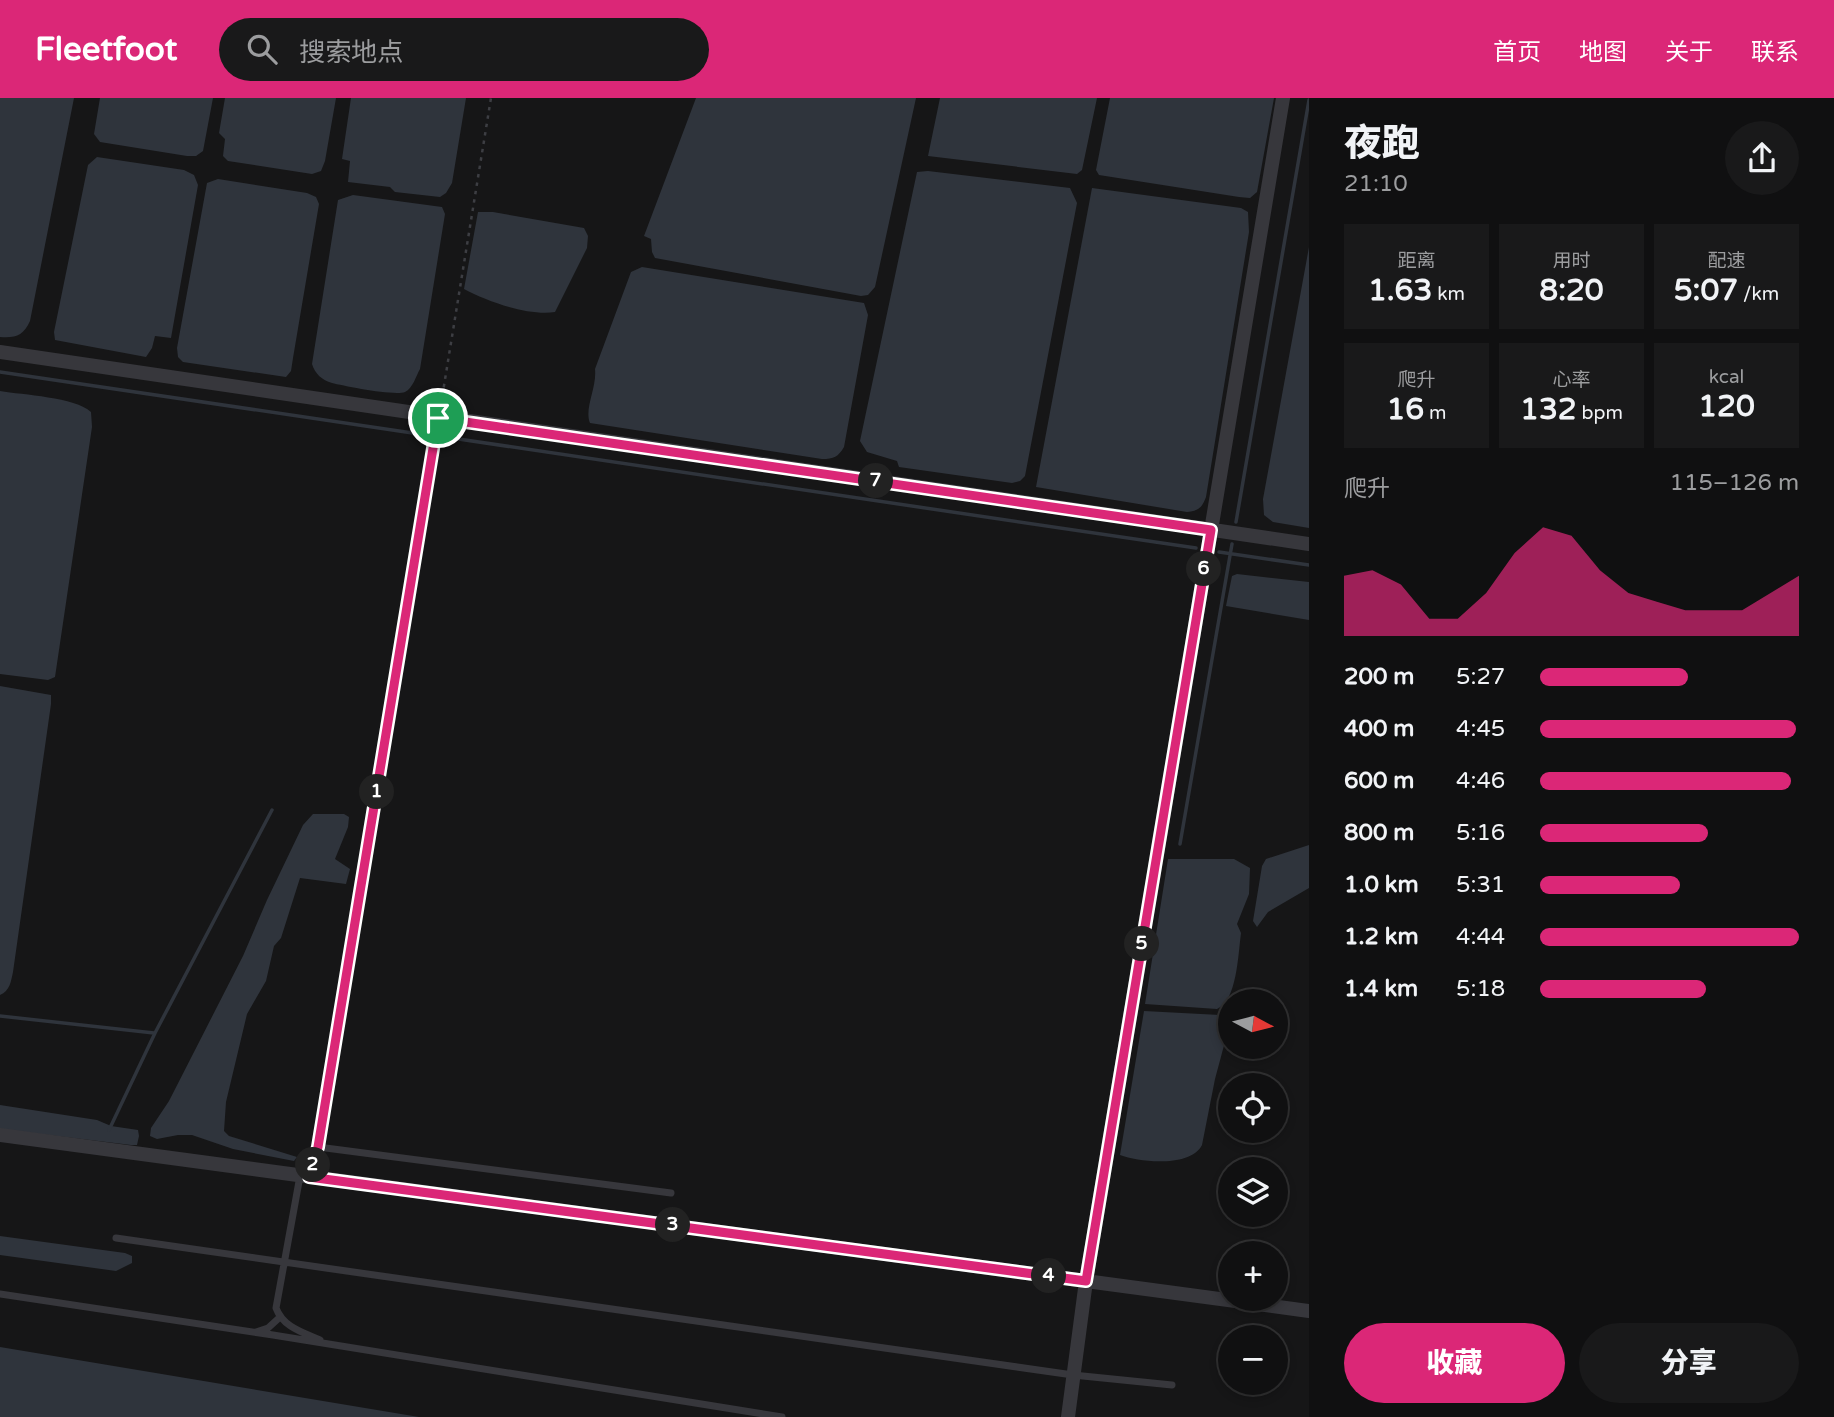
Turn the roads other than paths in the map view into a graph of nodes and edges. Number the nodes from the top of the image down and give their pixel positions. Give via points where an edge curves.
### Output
1 (1283, 98) edge
2 (0, 352) edge
3 (1211, 530) junction
4 (1309, 544) edge
5 (0, 1135) edge
6 (318, 1147) road end
7 (300, 1176) junction
8 (671, 1193) dead end
9 (116, 1238) dead end
10 (283, 1261) junction
11 (1086, 1281) junction
12 (0, 1294) edge
13 (1309, 1311) edge
14 (279, 1318) junction
15 (254, 1333) junction
16 (330, 1344) junction
17 (1073, 1375) junction
18 (1172, 1385) dead end
19 (782, 1417) edge
20 (1068, 1417) edge

1 - 3 street
2 - 3 street
3 - 4 street
3 - 11 street
5 - 7 street
6 - 8 lane
7 - 10 lane
7 - 11 street
9 - 10 lane
10 - 14 lane via 276,1294
10 - 17 lane
11 - 13 street
11 - 17 street
12 - 15 lane
14 - 15 lane
14 - 16 lane
15 - 16 lane
16 - 19 lane
17 - 18 lane
17 - 20 street

